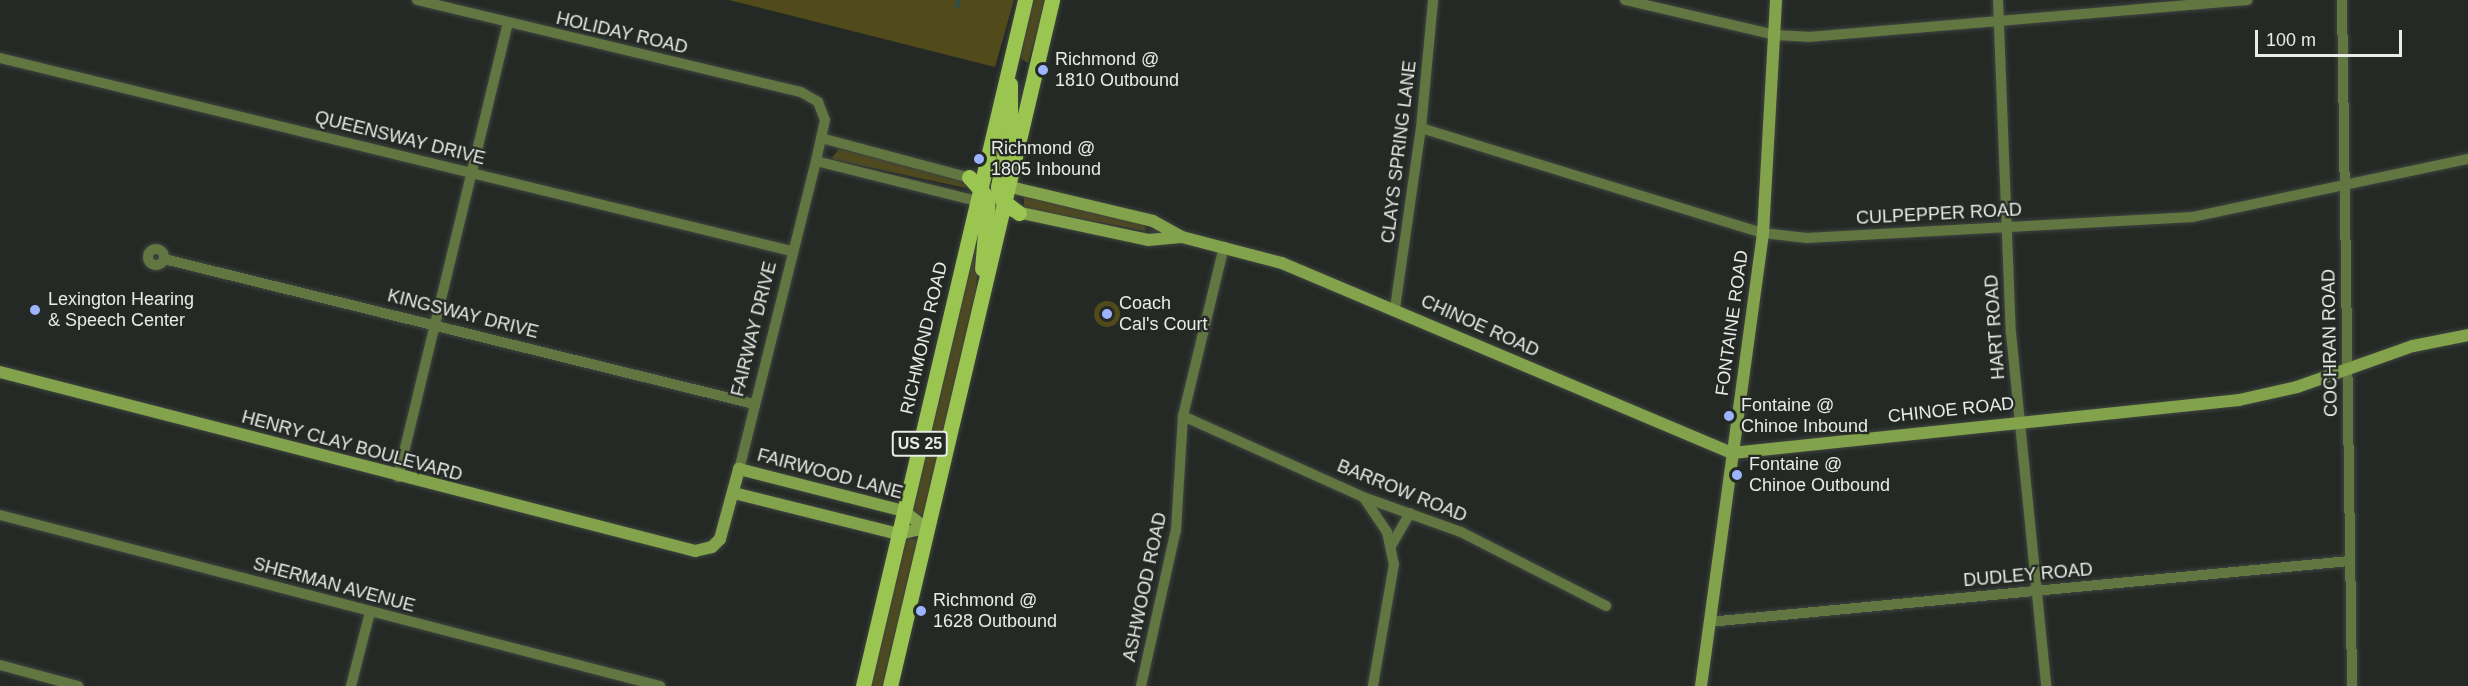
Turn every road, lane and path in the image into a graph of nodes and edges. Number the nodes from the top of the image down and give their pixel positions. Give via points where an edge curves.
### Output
1 (417, 0) edge
2 (1025, 0) edge
3 (1052, 0) edge
4 (1433, 0) edge
5 (1625, 0) edge
6 (1776, 0) edge
7 (1998, 0) edge
8 (2247, 0) edge
9 (2342, 0) edge
10 (1998, 21) junction
11 (508, 24) junction
12 (1775, 35) junction
13 (0, 58) edge
14 (1010, 66) junction
15 (818, 101) joint
16 (1421, 128) junction
17 (821, 138) junction
18 (2468, 159) edge
19 (816, 160) junction
20 (473, 173) junction
21 (977, 181) junction
22 (1003, 185) junction
23 (2344, 185) junction
24 (993, 204) junction
25 (1019, 213) joint
26 (2005, 226) junction
27 (1763, 233) junction
28 (1182, 237) junction
29 (1224, 248) junction
30 (792, 251) junction
31 (164, 259) dead end
32 (1395, 308) junction
33 (435, 324) junction
34 (2468, 335) edge
35 (2348, 368) junction
36 (0, 372) edge
37 (754, 404) junction
38 (1183, 416) junction
39 (2019, 422) junction
40 (1732, 453) junction
41 (739, 469) junction
42 (398, 477) junction
43 (734, 494) junction
44 (1363, 496) junction
45 (904, 511) junction
46 (1410, 513) junction
47 (0, 515) edge
48 (926, 528) junction
49 (899, 534) junction
50 (1391, 546) junction
51 (695, 551) joint
52 (2350, 561) junction
53 (2035, 591) junction
54 (1606, 606) dead end
55 (370, 612) junction
56 (1709, 621) junction
57 (0, 665) edge
58 (78, 686) edge
59 (351, 686) edge
60 (660, 686) edge
61 (863, 686) edge
62 (890, 686) edge
63 (1141, 686) edge
64 (1373, 686) edge
65 (1701, 686) edge
66 (2046, 686) edge
67 (2352, 686) edge

1 - 11 street, HOLIDAY ROAD
2 - 14 main road
3 - 22 main road
4 - 16 street, CLAYS SPRING LANE
5 - 12 street
6 - 12 street, FONTAINE ROAD
7 - 10 street, HART ROAD
8 - 10 street
9 - 23 street, COCHRAN ROAD
10 - 12 street
10 - 26 street, HART ROAD
11 - 15 street, HOLIDAY ROAD via 801,92
11 - 20 street
12 - 27 street, FONTAINE ROAD
13 - 20 street, QUEENSWAY DRIVE
14 - 21 main road
14 - 22 main road via 1012,111
15 - 17 street, FAIRWAY DRIVE via 825,120
16 - 27 street, CULPEPPER ROAD
16 - 32 street, CLAYS SPRING LANE
17 - 19 street, FAIRWAY DRIVE
17 - 21 street
18 - 23 street, CULPEPPER ROAD
19 - 24 street
19 - 30 street, FAIRWAY DRIVE
20 - 30 street, QUEENSWAY DRIVE
20 - 33 street
21 - 22 street, CHINOE ROAD
21 - 24 main road
22 - 24 main road
22 - 28 street, CHINOE ROAD via 1153,221
23 - 26 street, CULPEPPER ROAD via 2192,217
23 - 35 street, COCHRAN ROAD
24 - 25 main road
24 - 45 main road, RICHMOND ROAD / US 25
24 - 48 main road, US 25 via 982,297
25 - 28 street, CHINOE ROAD via 1148,240
26 - 27 street, CULPEPPER ROAD via 1807,238
26 - 39 street, HART ROAD
27 - 40 street, FONTAINE ROAD
28 - 29 street, CHINOE ROAD
29 - 32 street, CHINOE ROAD via 1282,263
29 - 38 street, ASHWOOD ROAD
30 - 37 street, FAIRWAY DRIVE
31 - 33 street, KINGSWAY DRIVE
32 - 40 street, CHINOE ROAD
33 - 37 street, KINGSWAY DRIVE
33 - 42 street
34 - 35 street, CHINOE ROAD
35 - 39 street, CHINOE ROAD via 2239,400
35 - 52 street, COCHRAN ROAD
36 - 42 street, HENRY CLAY BOULEVARD
37 - 41 street, FAIRWAY DRIVE
38 - 44 street, BARROW ROAD
38 - 63 street, ASHWOOD ROAD via 1176,530
39 - 40 street, CHINOE ROAD
39 - 53 street, HART ROAD
40 - 56 street, FONTAINE ROAD
41 - 43 street, FAIRWAY DRIVE
41 - 45 street, FAIRWOOD LANE
42 - 51 street, HENRY CLAY BOULEVARD
43 - 49 street
43 - 51 street, FAIRWAY DRIVE via 717,543
44 - 46 street, BARROW ROAD
44 - 50 street
45 - 48 street, FAIRWOOD LANE
45 - 49 main road, RICHMOND ROAD / US 25
46 - 50 street
46 - 54 street, BARROW ROAD via 1461,531
47 - 55 street, SHERMAN AVENUE
48 - 49 street
48 - 62 main road, US 25
49 - 61 main road, RICHMOND ROAD / US 25
50 - 64 street via 1393,593
52 - 53 street, DUDLEY ROAD
52 - 67 street, COCHRAN ROAD
53 - 56 street, DUDLEY ROAD
53 - 66 street, HART ROAD
55 - 59 street
55 - 60 street, SHERMAN AVENUE
56 - 65 street, FONTAINE ROAD
57 - 58 street

